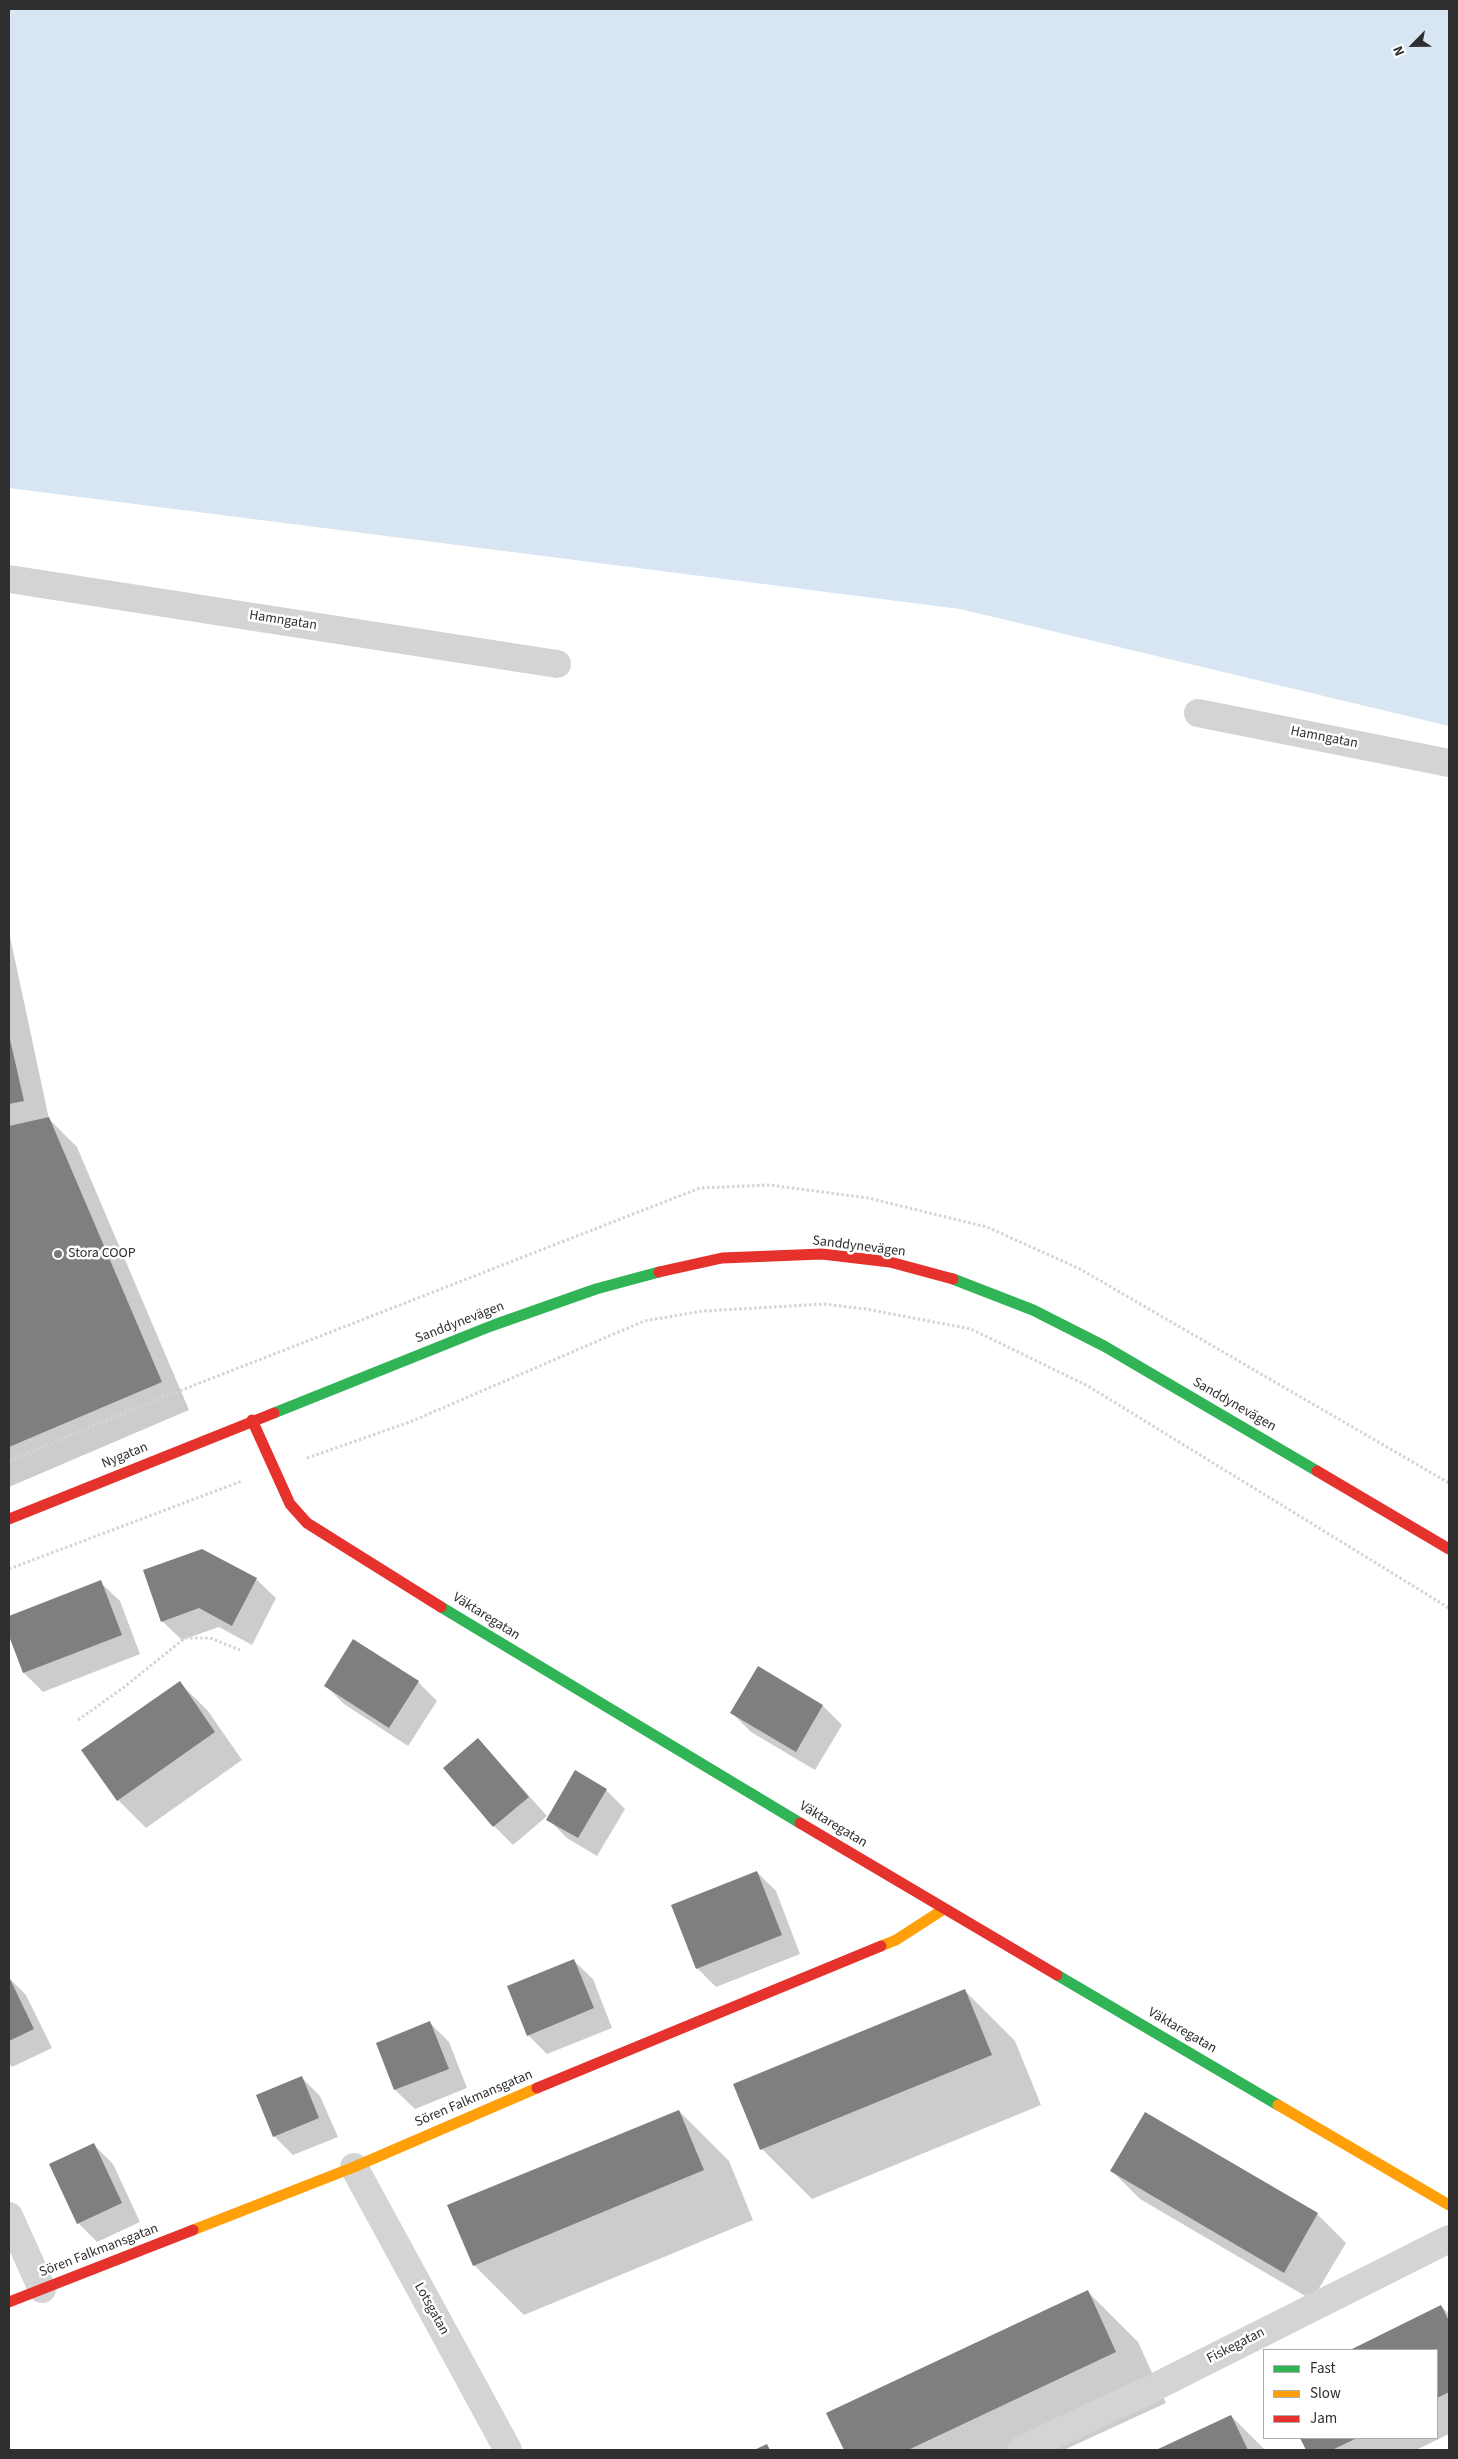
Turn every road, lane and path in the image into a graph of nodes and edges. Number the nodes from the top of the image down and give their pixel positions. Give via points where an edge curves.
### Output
1 (9, 579) edge
2 (557, 664) dead end
3 (1198, 712) dead end
4 (1449, 763) edge
5 (252, 1420) junction
6 (9, 1461) edge
7 (273, 1470) junction
8 (1449, 1483) edge
9 (9, 1519) edge
10 (1449, 1549) edge
11 (9, 1569) edge
12 (1449, 1608) edge
13 (240, 1650) dead end
14 (78, 1720) dead end
15 (944, 1909) junction
16 (354, 2167) junction
17 (1449, 2205) edge
18 (9, 2216) edge
19 (1449, 2239) edge
20 (42, 2289) junction
21 (9, 2302) edge
22 (508, 2450) edge
23 (1021, 2450) edge

1 - 2 street, Hamngatan
3 - 4 street, Hamngatan
5 - 7 street, Väktaregatan
5 - 9 street, Nygatan
5 - 10 street, Sanddynevägen via 491,1326 632,1278 722,1258 822,1254 890,1262 955,1280 1033,1310 1104,1346
6 - 8 path via 128,1411 700,1188 769,1184 868,1198 987,1227 1080,1269
7 - 11 path
7 - 12 path via 410,1422 644,1321 703,1312 824,1304 971,1330 1079,1381
7 - 15 street, Väktaregatan via 290,1504 322,1534
13 - 14 path via 210,1638 185,1638
15 - 16 street, Sören Falkmansgatan via 896,1940
15 - 17 street, Väktaregatan
16 - 20 street, Sören Falkmansgatan
16 - 22 street, Lotsgatan
18 - 20 street
19 - 23 street, Fiskegatan via 1147,2391
20 - 21 street, Sören Falkmansgatan

